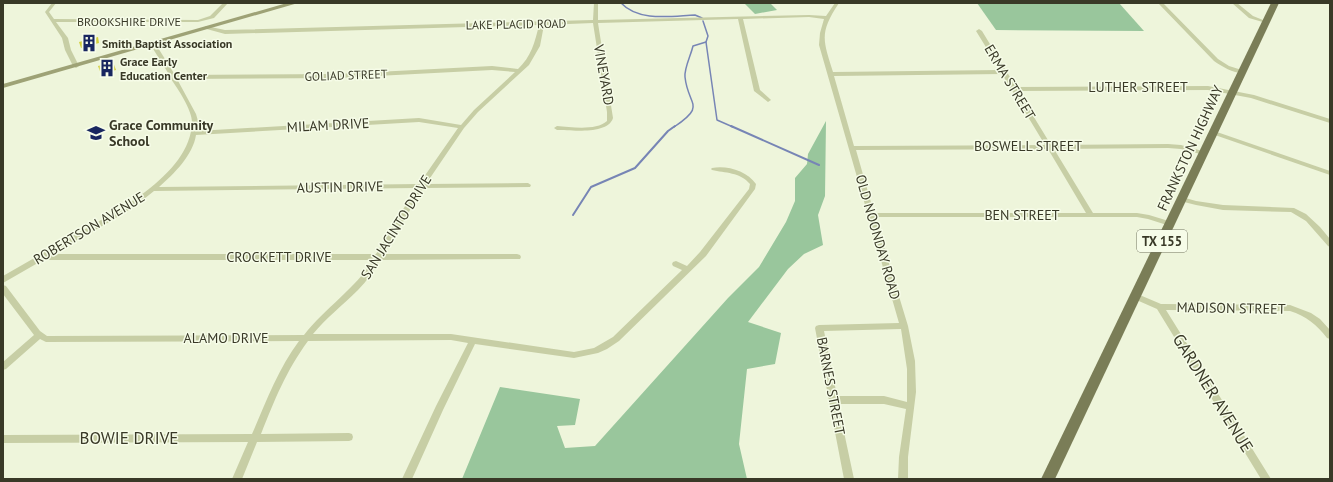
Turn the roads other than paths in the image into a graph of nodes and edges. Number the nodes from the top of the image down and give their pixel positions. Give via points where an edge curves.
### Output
1 (54, 3) edge
2 (226, 3) edge
3 (295, 3) edge
4 (596, 3) edge
5 (837, 3) edge
6 (1160, 3) edge
7 (1234, 3) edge
8 (1275, 3) edge
9 (826, 18) junction
10 (740, 19) junction
11 (53, 20) junction
12 (1266, 22) junction
13 (595, 23) junction
14 (542, 24) junction
15 (206, 28) junction
16 (979, 32) dead end
17 (154, 44) junction
18 (76, 66) junction
19 (520, 70) junction
20 (1004, 72) junction
21 (1243, 72) junction
22 (831, 74) junction
23 (172, 77) junction
24 (3, 86) edge
25 (1014, 89) junction
26 (1234, 91) junction
27 (768, 100) dead end
28 (1330, 121) edge
29 (462, 127) junction
30 (557, 128) dead end
31 (193, 133) junction
32 (1214, 133) junction
33 (1049, 146) junction
34 (852, 148) junction
35 (1204, 153) junction
36 (714, 169) dead end
37 (1330, 173) edge
38 (528, 185) dead end
39 (422, 186) junction
40 (152, 189) junction
41 (1182, 199) junction
42 (872, 215) junction
43 (1091, 215) junction
44 (1170, 224) junction
45 (1330, 244) edge
46 (42, 257) junction
47 (380, 257) junction
48 (517, 257) dead end
49 (676, 264) dead end
50 (687, 269) junction
51 (3, 280) edge
52 (3, 288) edge
53 (1135, 296) junction
54 (1160, 307) junction
55 (904, 326) junction
56 (39, 336) junction
57 (1330, 336) edge
58 (306, 337) junction
59 (473, 340) junction
60 (3, 367) edge
61 (834, 400) junction
62 (910, 406) junction
63 (349, 437) dead end
64 (254, 438) junction
65 (3, 439) edge
66 (237, 479) edge
67 (407, 479) edge
68 (849, 479) edge
69 (903, 479) edge
70 (1048, 479) edge
71 (1266, 479) edge

1 - 11 street via 47,12
2 - 11 street, BROOKSHIRE DRIVE via 217,13 205,20
3 - 15 main road
4 - 13 street
5 - 9 street, OLD NOONDAY ROAD
6 - 21 street via 1216,60
7 - 12 street via 1250,17
8 - 12 main road, FRANKSTON HIGHWAY / TX 155
9 - 10 street, LAKE PLACID ROAD via 809,16
9 - 22 street, OLD NOONDAY ROAD via 821,37
10 - 13 street, LAKE PLACID ROAD
10 - 27 street via 757,91
11 - 18 street via 65,38
12 - 21 main road, FRANKSTON HIGHWAY / TX 155
13 - 14 street, LAKE PLACID ROAD
13 - 30 street, VINEYARD via 610,121 598,128
14 - 15 street, LAKE PLACID ROAD via 225,32
14 - 19 street, SAN JACINTO DRIVE via 535,50
15 - 17 main road
16 - 20 street, ERMA STREET
17 - 18 main road
17 - 23 street, ROBERTSON AVENUE
18 - 24 main road
19 - 23 street, GOLIAD STREET via 492,68 338,76
19 - 29 street, SAN JACINTO DRIVE
20 - 22 street
20 - 25 street, ERMA STREET
21 - 26 main road, FRANKSTON HIGHWAY / TX 155
22 - 34 street, OLD NOONDAY ROAD
23 - 31 street, ROBERTSON AVENUE via 192,110 195,122
25 - 26 street, LUTHER STREET via 1191,87
25 - 33 street, ERMA STREET
26 - 28 street, LUTHER STREET
26 - 32 main road, FRANKSTON HIGHWAY / TX 155
29 - 31 street, MILAM DRIVE via 419,120
29 - 39 street, SAN JACINTO DRIVE
31 - 40 street, ROBERTSON AVENUE via 180,161
32 - 35 main road, FRANKSTON HIGHWAY / TX 155
32 - 37 street
33 - 34 street, BOSWELL STREET
33 - 35 street, BOSWELL STREET via 1176,146
33 - 43 street, ERMA STREET
34 - 42 street, OLD NOONDAY ROAD
35 - 41 main road, FRANKSTON HIGHWAY / TX 155
36 - 50 street, ALAMO DRIVE via 745,176 753,187 707,249
38 - 39 street, AUSTIN DRIVE
39 - 40 street, AUSTIN DRIVE
39 - 47 street, SAN JACINTO DRIVE
40 - 46 street, ROBERTSON AVENUE via 123,211
41 - 44 main road, FRANKSTON HIGHWAY / TX 155
41 - 45 street via 1217,208 1292,210 1313,224
42 - 43 street, BEN STREET
42 - 55 street, OLD NOONDAY ROAD
43 - 44 street, BEN STREET via 1143,216
44 - 53 main road, FRANKSTON HIGHWAY / TX 155
46 - 47 street, CROCKETT DRIVE
46 - 51 street, ROBERTSON AVENUE
47 - 48 street, CROCKETT DRIVE
47 - 58 street, SAN JACINTO DRIVE via 361,282
49 - 50 street
50 - 59 street, ALAMO DRIVE via 616,339 595,351 563,354
52 - 56 street
53 - 54 street
53 - 70 main road, FRANKSTON HIGHWAY / TX 155
54 - 57 street, MADISON STREET via 1290,308 1302,311 1319,323
54 - 71 street, GARDNER AVENUE
55 - 61 street, BARNES STREET via 819,328
55 - 62 street, OLD NOONDAY ROAD via 911,361
56 - 58 street, ALAMO DRIVE via 51,339
56 - 60 street
58 - 59 street, ALAMO DRIVE via 451,337
58 - 64 street, SAN JACINTO DRIVE via 282,374
59 - 67 street
61 - 62 street via 884,400
61 - 68 street, BARNES STREET
62 - 69 street, OLD NOONDAY ROAD via 904,447
63 - 64 street, BOWIE DRIVE
64 - 65 street, BOWIE DRIVE
64 - 66 street, SAN JACINTO DRIVE

